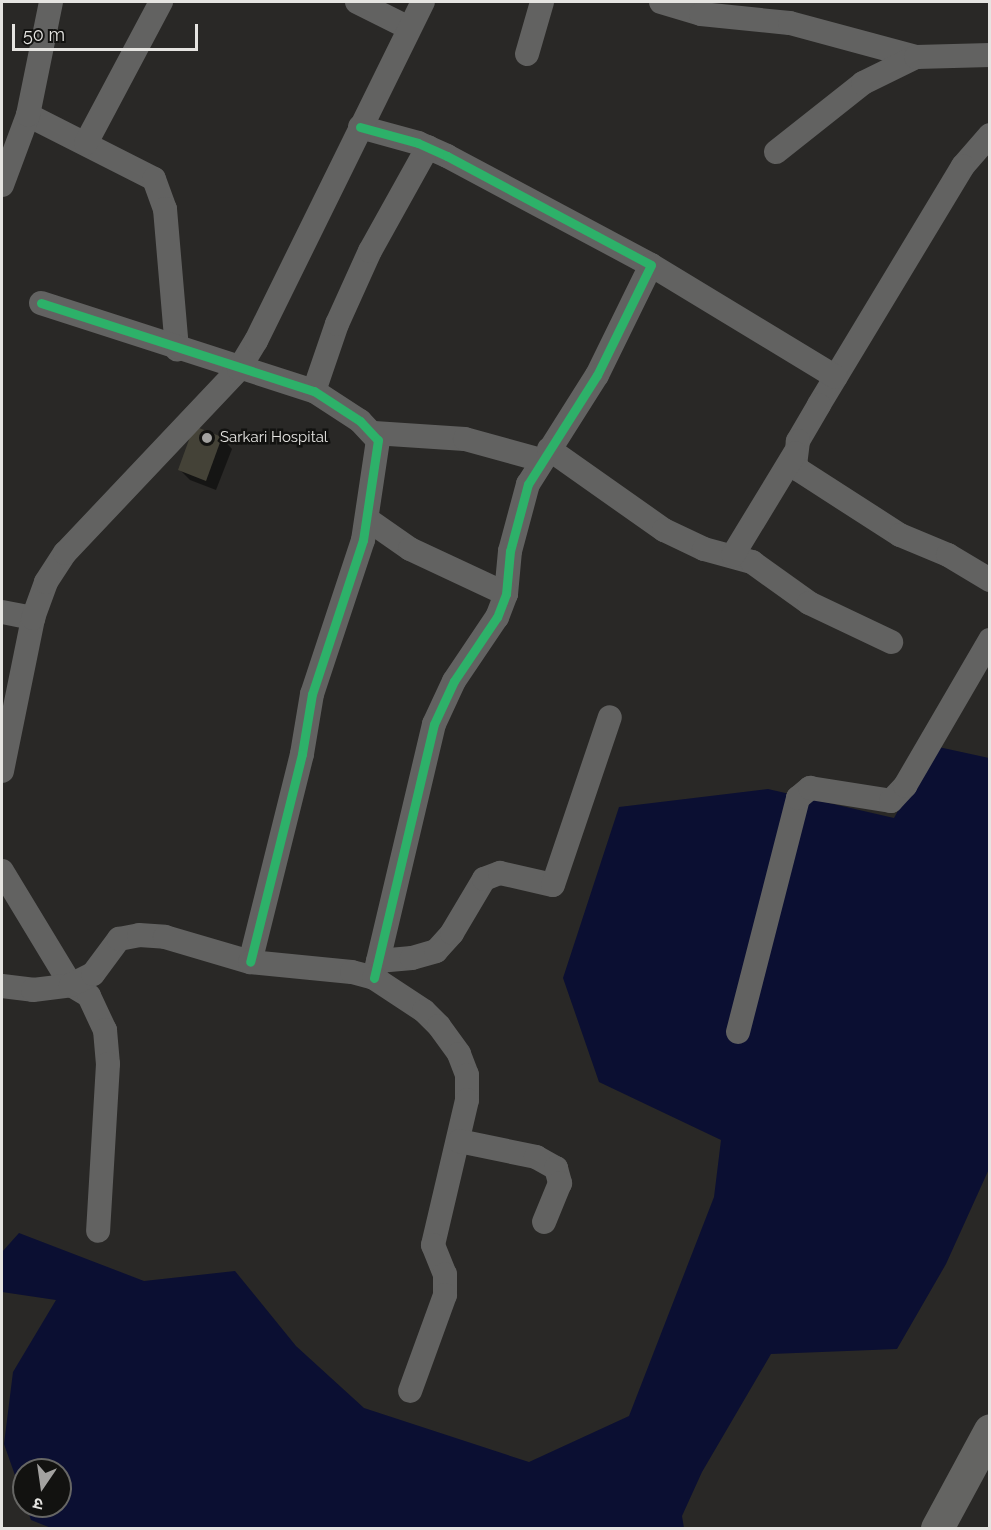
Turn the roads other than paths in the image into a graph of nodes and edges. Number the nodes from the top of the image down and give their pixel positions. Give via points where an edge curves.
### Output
1 (51, 2) edge
2 (161, 2) edge
3 (357, 2) edge
4 (423, 2) edge
5 (542, 2) edge
6 (661, 2) edge
7 (407, 27) junction
8 (527, 54) dead end
9 (990, 54) edge
10 (916, 57) junction
11 (17, 127) edge
12 (360, 127) junction
13 (990, 135) edge
14 (86, 143) junction
15 (428, 147) junction
16 (776, 152) dead end
17 (2, 185) edge
18 (651, 265) junction
19 (41, 303) dead end
20 (177, 349) junction
21 (239, 369) junction
22 (836, 376) junction
23 (314, 391) junction
24 (374, 433) junction
25 (795, 453) junction
26 (545, 455) junction
27 (367, 519) junction
28 (733, 555) junction
29 (990, 580) edge
30 (506, 594) junction
31 (2, 612) edge
32 (33, 618) junction
33 (990, 640) edge
34 (891, 642) dead end
35 (610, 717) dead end
36 (2, 771) edge
37 (2, 871) edge
38 (250, 962) junction
39 (376, 970) junction
40 (2, 986) edge
41 (71, 986) junction
42 (738, 1032) dead end
43 (459, 1141) junction
44 (544, 1222) dead end
45 (98, 1231) dead end
46 (410, 1391) dead end
47 (990, 1430) edge
48 (938, 1528) edge

1 - 11 street
2 - 14 street
3 - 7 street
4 - 7 street
5 - 8 street
6 - 10 street via 701,14 790,23
7 - 12 street
9 - 10 street
10 - 16 street via 863,82
11 - 14 street
11 - 17 street
12 - 15 street
12 - 21 street
13 - 22 street via 963,166
14 - 20 street via 154,179 165,209
15 - 18 street
15 - 23 street via 370,251 337,324
18 - 22 street
18 - 26 street via 597,375
19 - 20 street
20 - 21 street
21 - 23 street
21 - 32 street via 65,554 46,582
22 - 25 street
23 - 24 street
24 - 26 street via 465,439
24 - 27 street via 379,449
25 - 28 street
25 - 29 street via 799,470 900,535 948,555
26 - 28 street via 663,530 704,549
26 - 30 street via 528,484 510,550
27 - 30 street via 410,549
27 - 38 street via 312,694 302,754
28 - 34 street via 752,562 809,603
30 - 39 street via 497,617 454,681 434,724
31 - 32 street
32 - 36 street
33 - 42 street via 910,776 891,801 810,788 798,798
35 - 39 street via 553,885 500,873 484,879 452,933 436,951
37 - 41 street
38 - 39 street via 352,972
38 - 41 street via 197,944 139,935 119,939 93,974
39 - 43 street via 424,1011 459,1054 467,1075 467,1100
40 - 41 street via 33,990
41 - 45 street via 89,996 105,1030 108,1064
43 - 44 street via 536,1157 556,1168 560,1182
43 - 46 street via 433,1245 445,1274 445,1295
47 - 48 street

